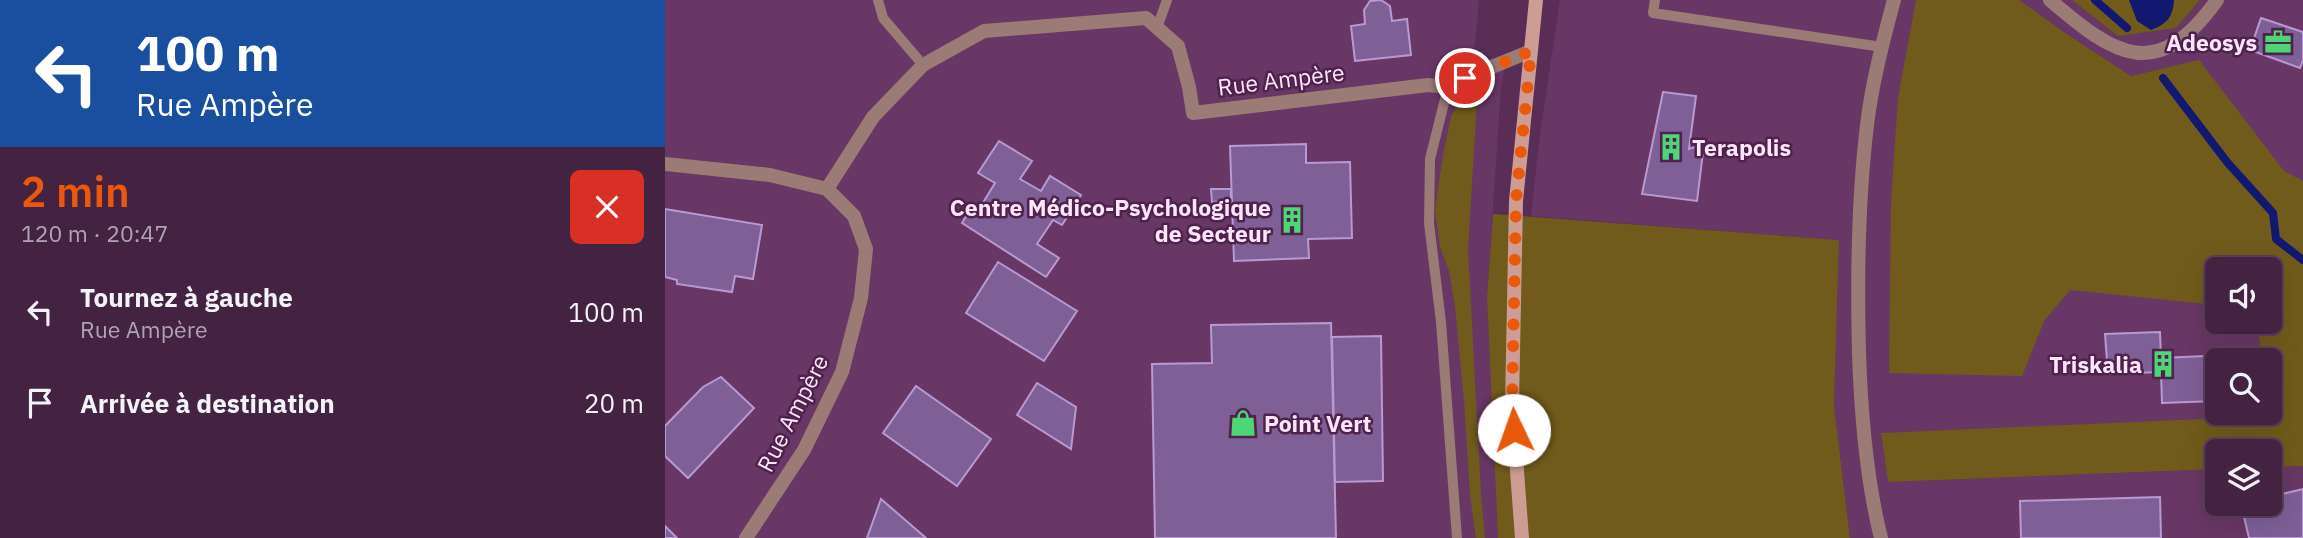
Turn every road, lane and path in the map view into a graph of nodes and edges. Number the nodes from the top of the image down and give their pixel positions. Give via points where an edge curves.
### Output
1 (878, 0) edge
2 (1167, 0) edge
3 (1536, 0) edge
4 (1655, 0) edge
5 (1894, 0) edge
6 (2050, 0) edge
7 (2217, 0) edge
8 (1157, 28) junction
9 (1882, 47) junction
10 (1531, 51) junction
11 (923, 65) junction
12 (1448, 88) junction
13 (665, 164) edge
14 (827, 189) junction
15 (746, 538) edge
16 (1457, 538) edge
17 (1523, 538) edge
18 (1881, 538) edge

1 - 11 lane via 883,18
2 - 8 lane
3 - 10 main road
4 - 9 lane via 1653,13
5 - 9 street
6 - 7 street via 2116,48 2141,54 2166,49 2186,36
8 - 11 street via 1146,18 984,31
8 - 12 street, Rue Ampère via 1178,46 1193,113 1428,85
9 - 18 street via 1868,123 1858,301 1861,394 1872,502
10 - 12 street
10 - 17 main road via 1516,201 1512,404
11 - 14 street via 873,117
12 - 16 lane via 1430,159 1429,223
13 - 14 street via 770,175
14 - 15 street, Rue Ampère via 854,216 866,249 861,298 842,372 804,450

